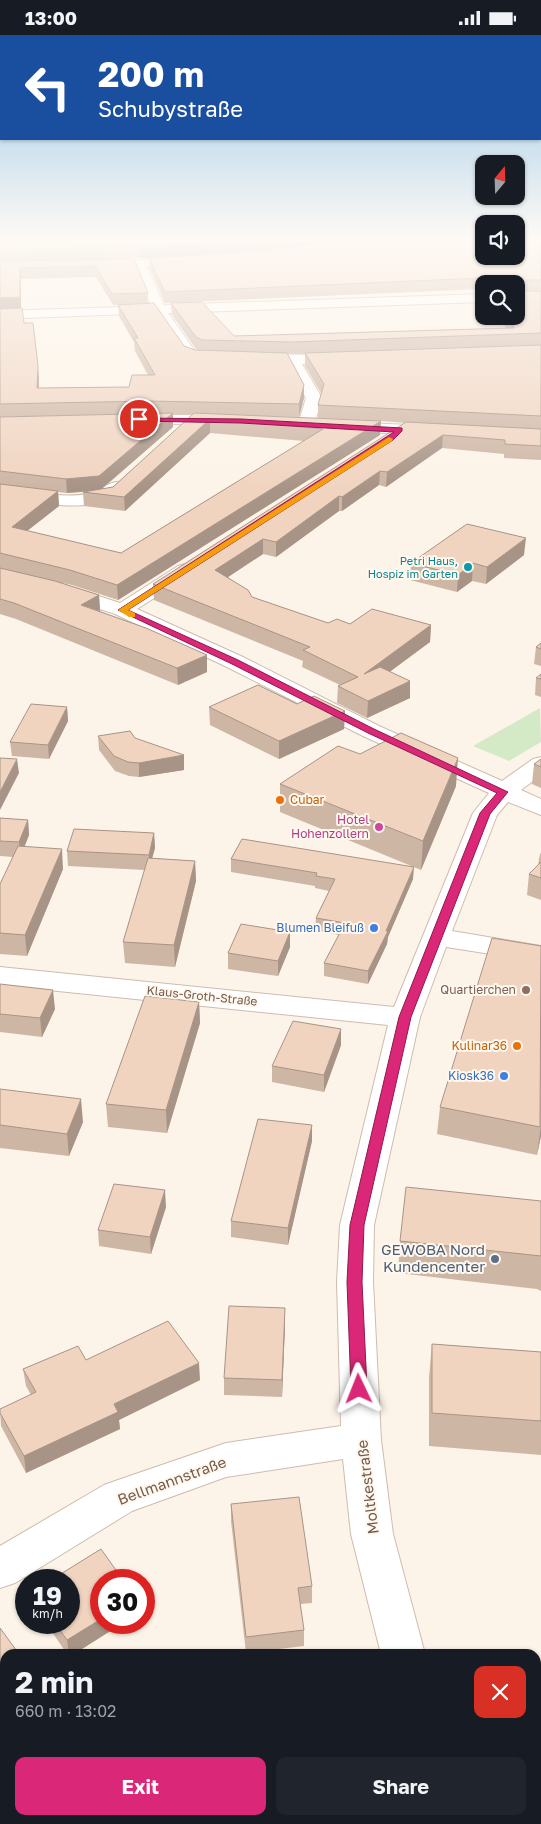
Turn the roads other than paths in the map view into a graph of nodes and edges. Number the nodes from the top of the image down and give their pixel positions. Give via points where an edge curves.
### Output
1 (168, 322) edge
2 (353, 358) edge
3 (293, 360) junction
4 (123, 419) edge
5 (187, 420) junction
6 (241, 421) edge
7 (287, 423) edge
8 (306, 425) junction
9 (400, 430) junction
10 (450, 432) edge
11 (172, 439) edge
12 (382, 444) edge
13 (128, 477) edge
14 (0, 491) edge
15 (198, 562) edge
16 (0, 575) edge
17 (122, 610) junction
18 (541, 764) edge
19 (503, 792) junction
20 (541, 808) edge
21 (438, 937) junction
22 (541, 954) edge
23 (0, 976) edge
24 (405, 1017) junction
25 (361, 1440) junction
26 (0, 1569) edge
27 (401, 1649) edge

1 - 3 street via 190,354 200,358
2 - 3 street
3 - 8 street via 314,398
4 - 5 street
5 - 6 street
5 - 11 street via 186,426
7 - 8 street
8 - 9 street
9 - 10 street
9 - 12 street
13 - 14 street via 107,496 90,501
15 - 17 street
16 - 17 street
17 - 19 street
18 - 19 street, Moltkestraße
19 - 20 street
19 - 21 street, Moltkestraße via 485,813
21 - 22 street
21 - 24 street, Moltkestraße
23 - 24 street, Klaus-Groth-Straße
24 - 25 street, Moltkestraße via 357,1225 354,1282
25 - 26 street, Bellmannstraße via 226,1460 136,1492 118,1499
25 - 27 street, Moltkestraße via 372,1534

